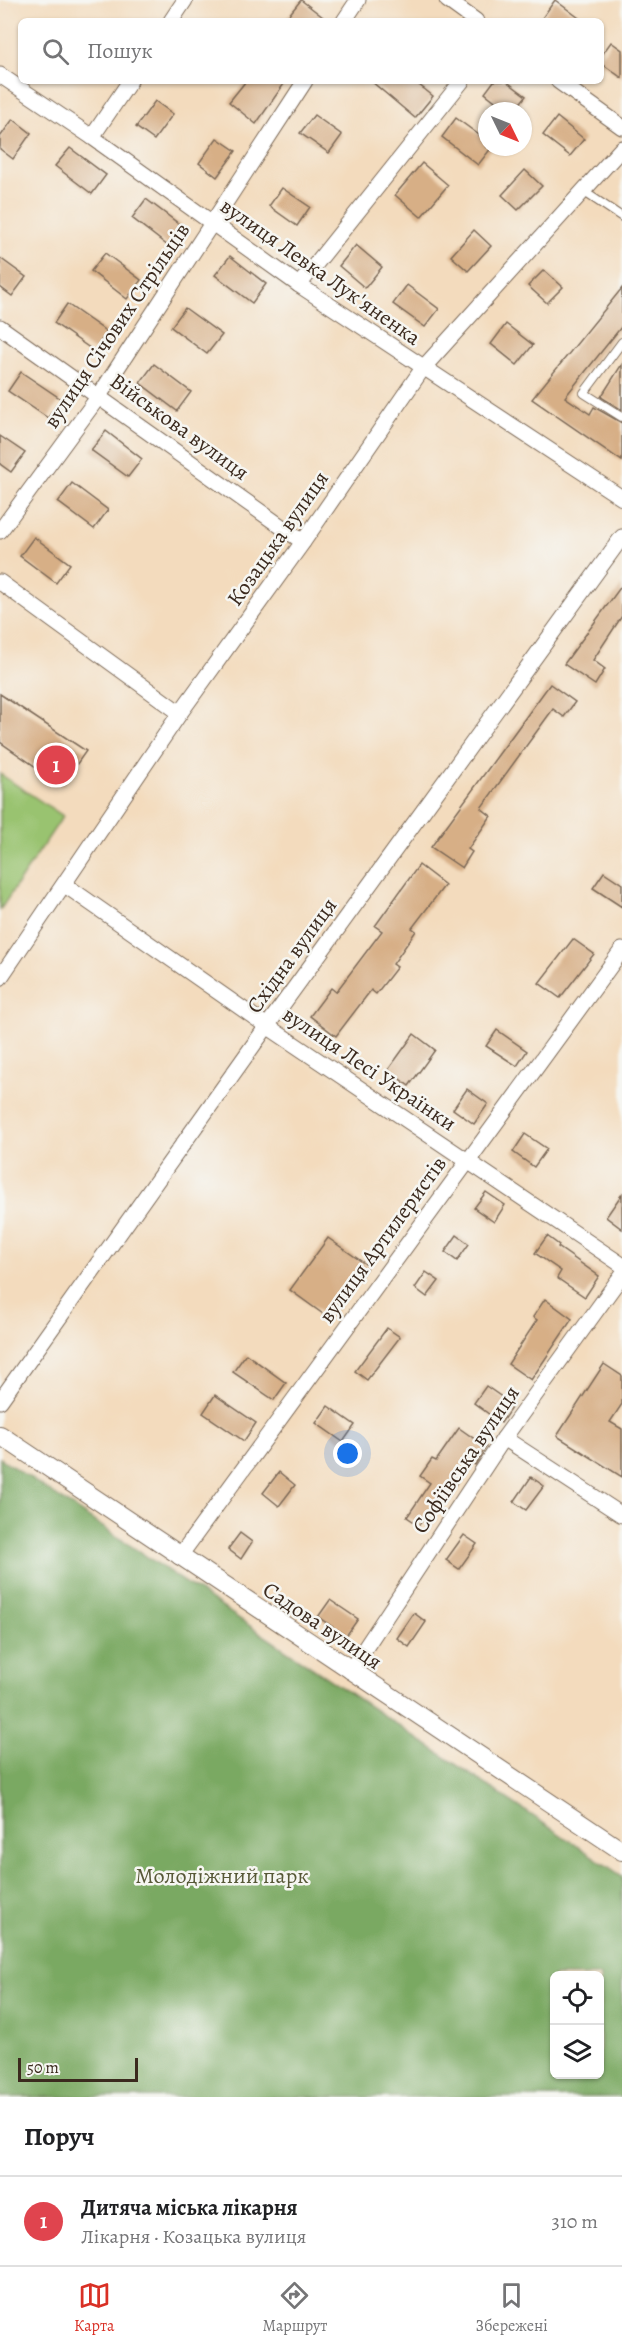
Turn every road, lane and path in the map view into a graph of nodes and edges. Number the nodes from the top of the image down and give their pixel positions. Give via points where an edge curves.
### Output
1 (185, 0) edge
2 (358, 0) edge
3 (447, 0) edge
4 (173, 18) edge
5 (346, 18) edge
6 (472, 18) edge
7 (0, 75) edge
8 (128, 84) edge
9 (302, 84) edge
10 (460, 84) edge
11 (562, 84) edge
12 (622, 127) edge
13 (92, 137) junction
14 (622, 148) edge
15 (583, 192) junction
16 (622, 218) edge
17 (211, 223) junction
18 (299, 285) junction
19 (0, 327) edge
20 (622, 342) edge
21 (423, 368) junction
22 (99, 396) junction
23 (622, 417) edge
24 (622, 498) edge
25 (0, 531) edge
26 (622, 537) edge
27 (303, 542) junction
28 (0, 582) edge
29 (180, 713) junction
30 (65, 885) junction
31 (622, 950) edge
32 (0, 978) edge
33 (267, 1026) junction
34 (467, 1160) junction
35 (622, 1265) edge
36 (622, 1275) edge
37 (0, 1401) edge
38 (0, 1435) edge
39 (504, 1438) junction
40 (622, 1515) edge
41 (179, 1557) junction
42 (350, 1671) junction
43 (622, 1851) edge

1 - 4 street
2 - 5 street
3 - 6 street
7 - 13 street, вулиця Левка Лук'яненка
8 - 13 street
9 - 17 street, вулиця Січових Стрільців
10 - 18 street
11 - 12 street
13 - 17 street, вулиця Левка Лук'яненка
14 - 15 street, Козацька вулиця
15 - 16 lane
15 - 21 street, Козацька вулиця
17 - 18 street, вулиця Левка Лук'яненка
17 - 22 street, вулиця Січових Стрільців
18 - 21 street, вулиця Левка Лук'яненка
19 - 22 street, Військова вулиця
20 - 23 lane via 584,393
21 - 24 street, вулиця Левка Лук'яненка
21 - 27 street, Козацька вулиця
22 - 25 street, вулиця Січових Стрільців
22 - 27 street, Військова вулиця
26 - 33 street, Східна вулиця
27 - 29 street, Козацька вулиця
28 - 29 street
29 - 30 street, Козацька вулиця
30 - 32 street, Козацька вулиця
30 - 33 street, вулиця Лесі Українки
31 - 34 street, вулиця Артилеристів
33 - 34 street, вулиця Лесі Українки
33 - 37 street, Східна вулиця
34 - 35 street, вулиця Лесі Українки
34 - 41 street, вулиця Артилеристів
36 - 39 street, Софіївська вулиця
38 - 41 street, Садова вулиця
39 - 40 street
39 - 42 street, Софіївська вулиця
41 - 42 street, Садова вулиця
42 - 43 street, Садова вулиця

